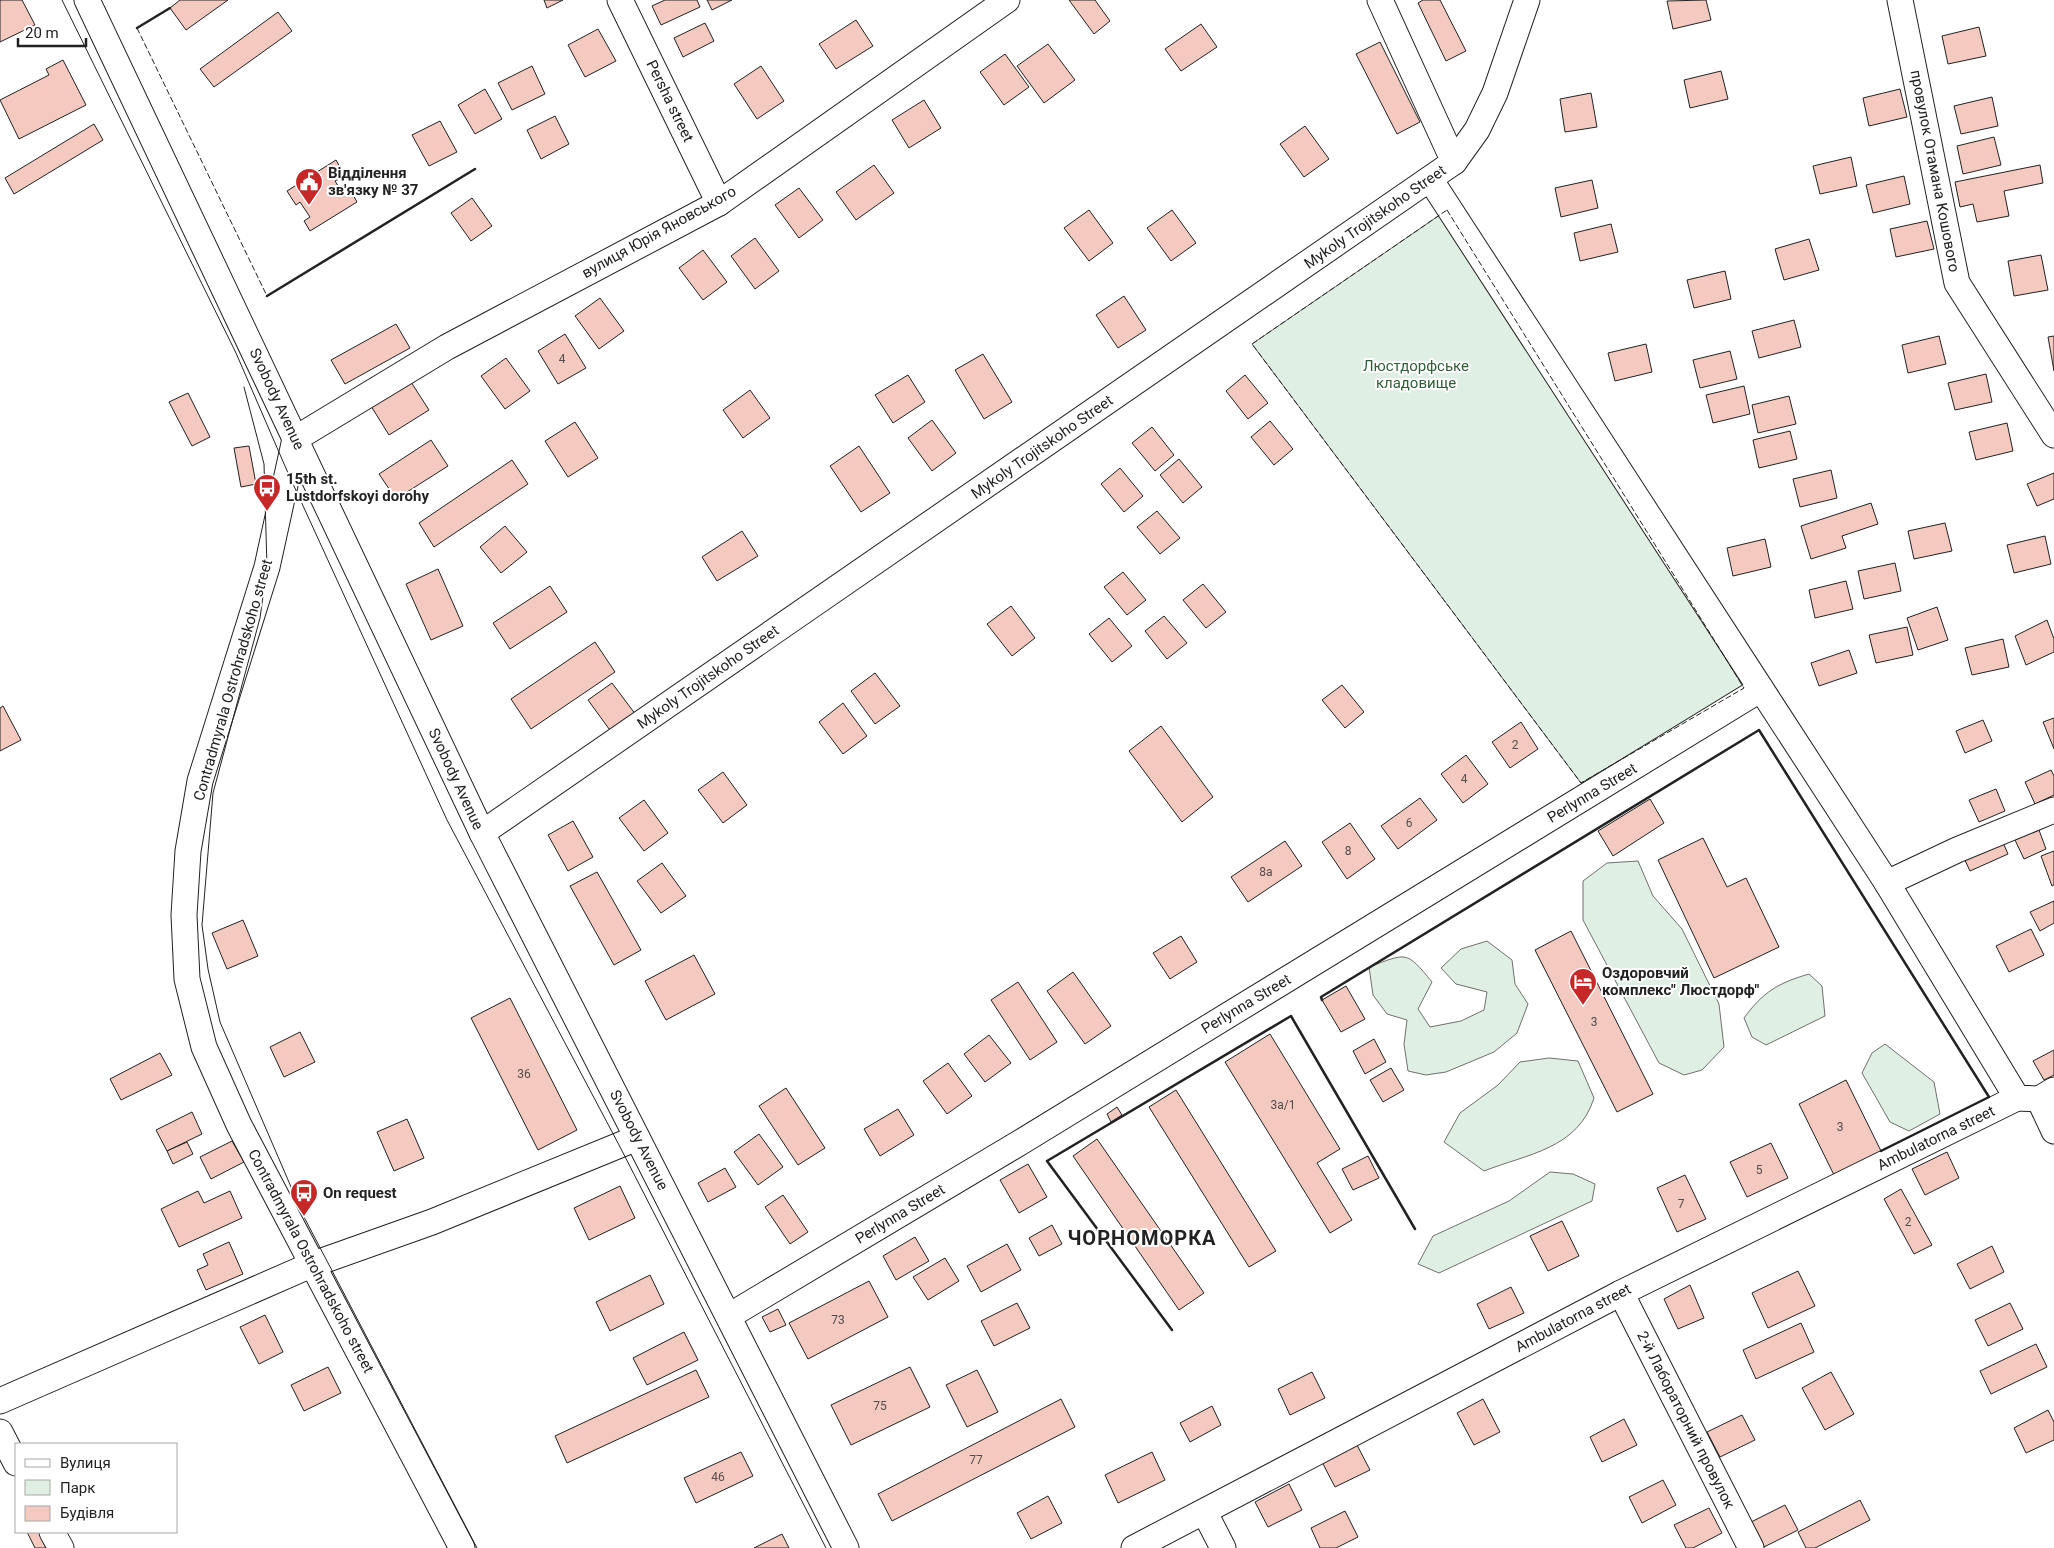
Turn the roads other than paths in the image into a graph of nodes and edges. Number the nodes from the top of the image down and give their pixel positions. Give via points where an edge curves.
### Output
1 (87, 0) edge
2 (620, 0) edge
3 (1380, 0) edge
4 (1527, 0) edge
5 (1900, 0) edge
6 (1004, 1) edge
7 (1454, 162) junction
8 (1430, 180) junction
9 (719, 202) junction
10 (2054, 435) edge
11 (295, 439) junction
12 (1761, 689) junction
13 (2054, 810) edge
14 (482, 833) junction
15 (1887, 883) junction
16 (2037, 1096) edge
17 (2054, 1131) edge
18 (638, 1138) junction
19 (311, 1265) junction
20 (1621, 1293) junction
21 (729, 1316) junction
22 (0, 1401) edge
23 (0, 1432) edge
24 (15, 1461) edge
25 (1205, 1513) junction
26 (53, 1533) edge
27 (61, 1548) edge
28 (462, 1548) edge
29 (846, 1548) edge
30 (1134, 1548) edge
31 (1223, 1548) edge
32 (1751, 1548) edge

1 - 11 street, Svobody Avenue
2 - 9 street, Persha street
3 - 7 street
4 - 7 street, Mykoly Trojitskoho Street via 1495,93 1478,130
5 - 10 street, провулок Отамана Кошового via 1957,283
6 - 9 street, вулиця Юрія Яновського
7 - 8 street, Mykoly Trojitskoho Street
8 - 12 street
8 - 14 street, Mykoly Trojitskoho Street
9 - 11 street, вулиця Юрія Яновського via 447,347
11 - 14 street, Svobody Avenue
11 - 19 street, Contradmyrala Ostrohradskoho street via 267,567 200,781 188,850 184,915 187,979 204,1047
12 - 15 street
12 - 21 street, Perlynna Street via 1021,1142
13 - 15 street
14 - 18 street, Svobody Avenue
15 - 16 street
16 - 17 street
16 - 20 street, Ambulatorna street
18 - 19 street via 432,1222
18 - 21 street, Svobody Avenue
19 - 22 street
19 - 28 street, Contradmyrala Ostrohradskoho street
20 - 25 street, Ambulatorna street
20 - 32 street, 2-й Лабораторний провулок
21 - 29 street, Svobody Avenue
23 - 24 street
25 - 30 street, Ambulatorna street
25 - 31 street
26 - 27 street

